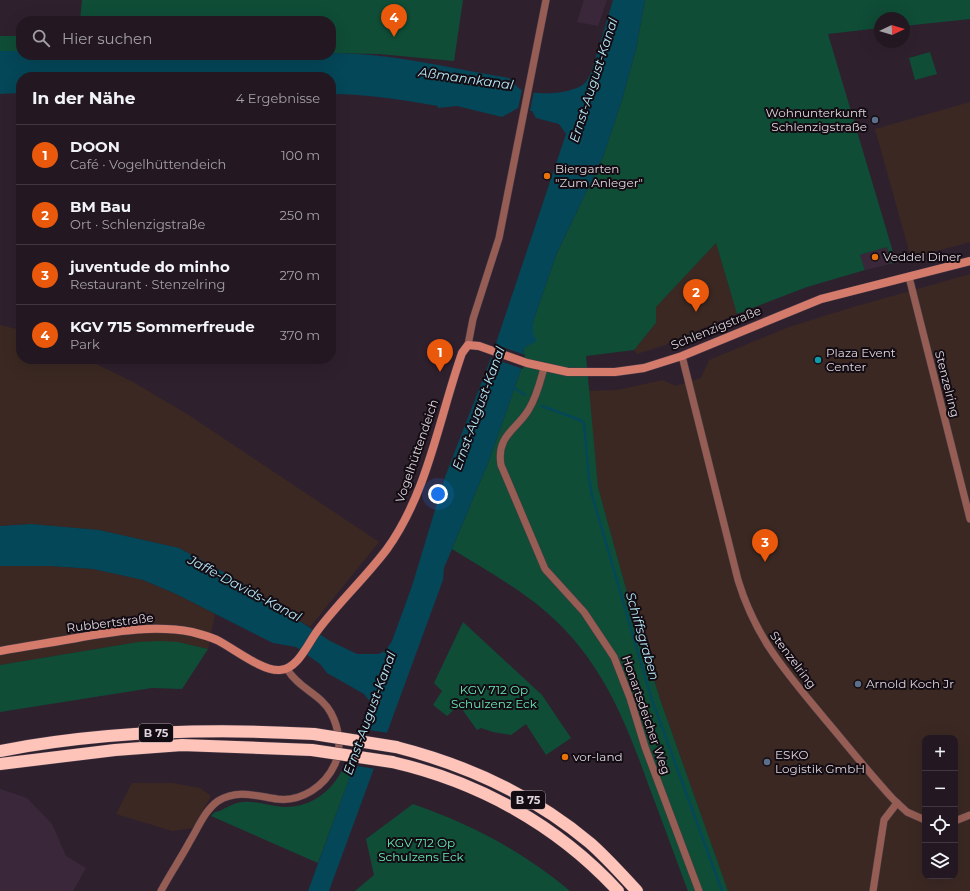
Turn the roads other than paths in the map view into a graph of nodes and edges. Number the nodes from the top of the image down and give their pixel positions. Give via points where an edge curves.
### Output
1 (546, 0) edge
2 (970, 261) edge
3 (909, 277) junction
4 (468, 346) junction
5 (682, 356) junction
6 (544, 368) junction
7 (970, 519) edge
8 (0, 651) edge
9 (287, 668) junction
10 (0, 750) edge
11 (0, 764) edge
12 (897, 803) junction
13 (970, 815) edge
14 (922, 819) edge
15 (958, 820) edge
16 (161, 891) edge
17 (618, 891) edge
18 (637, 891) edge
19 (699, 891) edge
20 (873, 891) edge

1 - 4 street, Vogelhüttendeich via 499,238 473,319
2 - 3 street, Schlenzigstraße
3 - 5 street, Schlenzigstraße via 821,299
3 - 7 street, Stenzelring
4 - 6 street, Schlenzigstraße via 488,349
4 - 9 street, Vogelhüttendeich via 462,353 409,510 388,548 317,631 297,660
5 - 6 street, Schlenzigstraße via 644,368 615,372 584,373
5 - 12 street, Stenzelring via 738,580 752,619 767,647 787,674
6 - 19 street, Honartsdeicher Weg via 536,396 528,411 504,440 500,453 501,465 545,569 584,612 614,657
8 - 9 street, Rubbertstraße via 115,632 167,629 192,632 216,640 273,670
9 - 16 street via 295,680 324,703 332,715 339,741 338,756 332,770 316,788 297,797 277,799 240,794 216,802
10 - 18 highway, B 75, bridge via 166,732 268,731 314,734 396,747 454,764 501,784 529,800 591,844
11 - 17 highway, B 75, bridge via 182,745 312,750 392,762 451,779 503,801 574,849
12 - 14 street, Stenzelring via 907,812
12 - 20 street via 884,820
13 - 15 street

